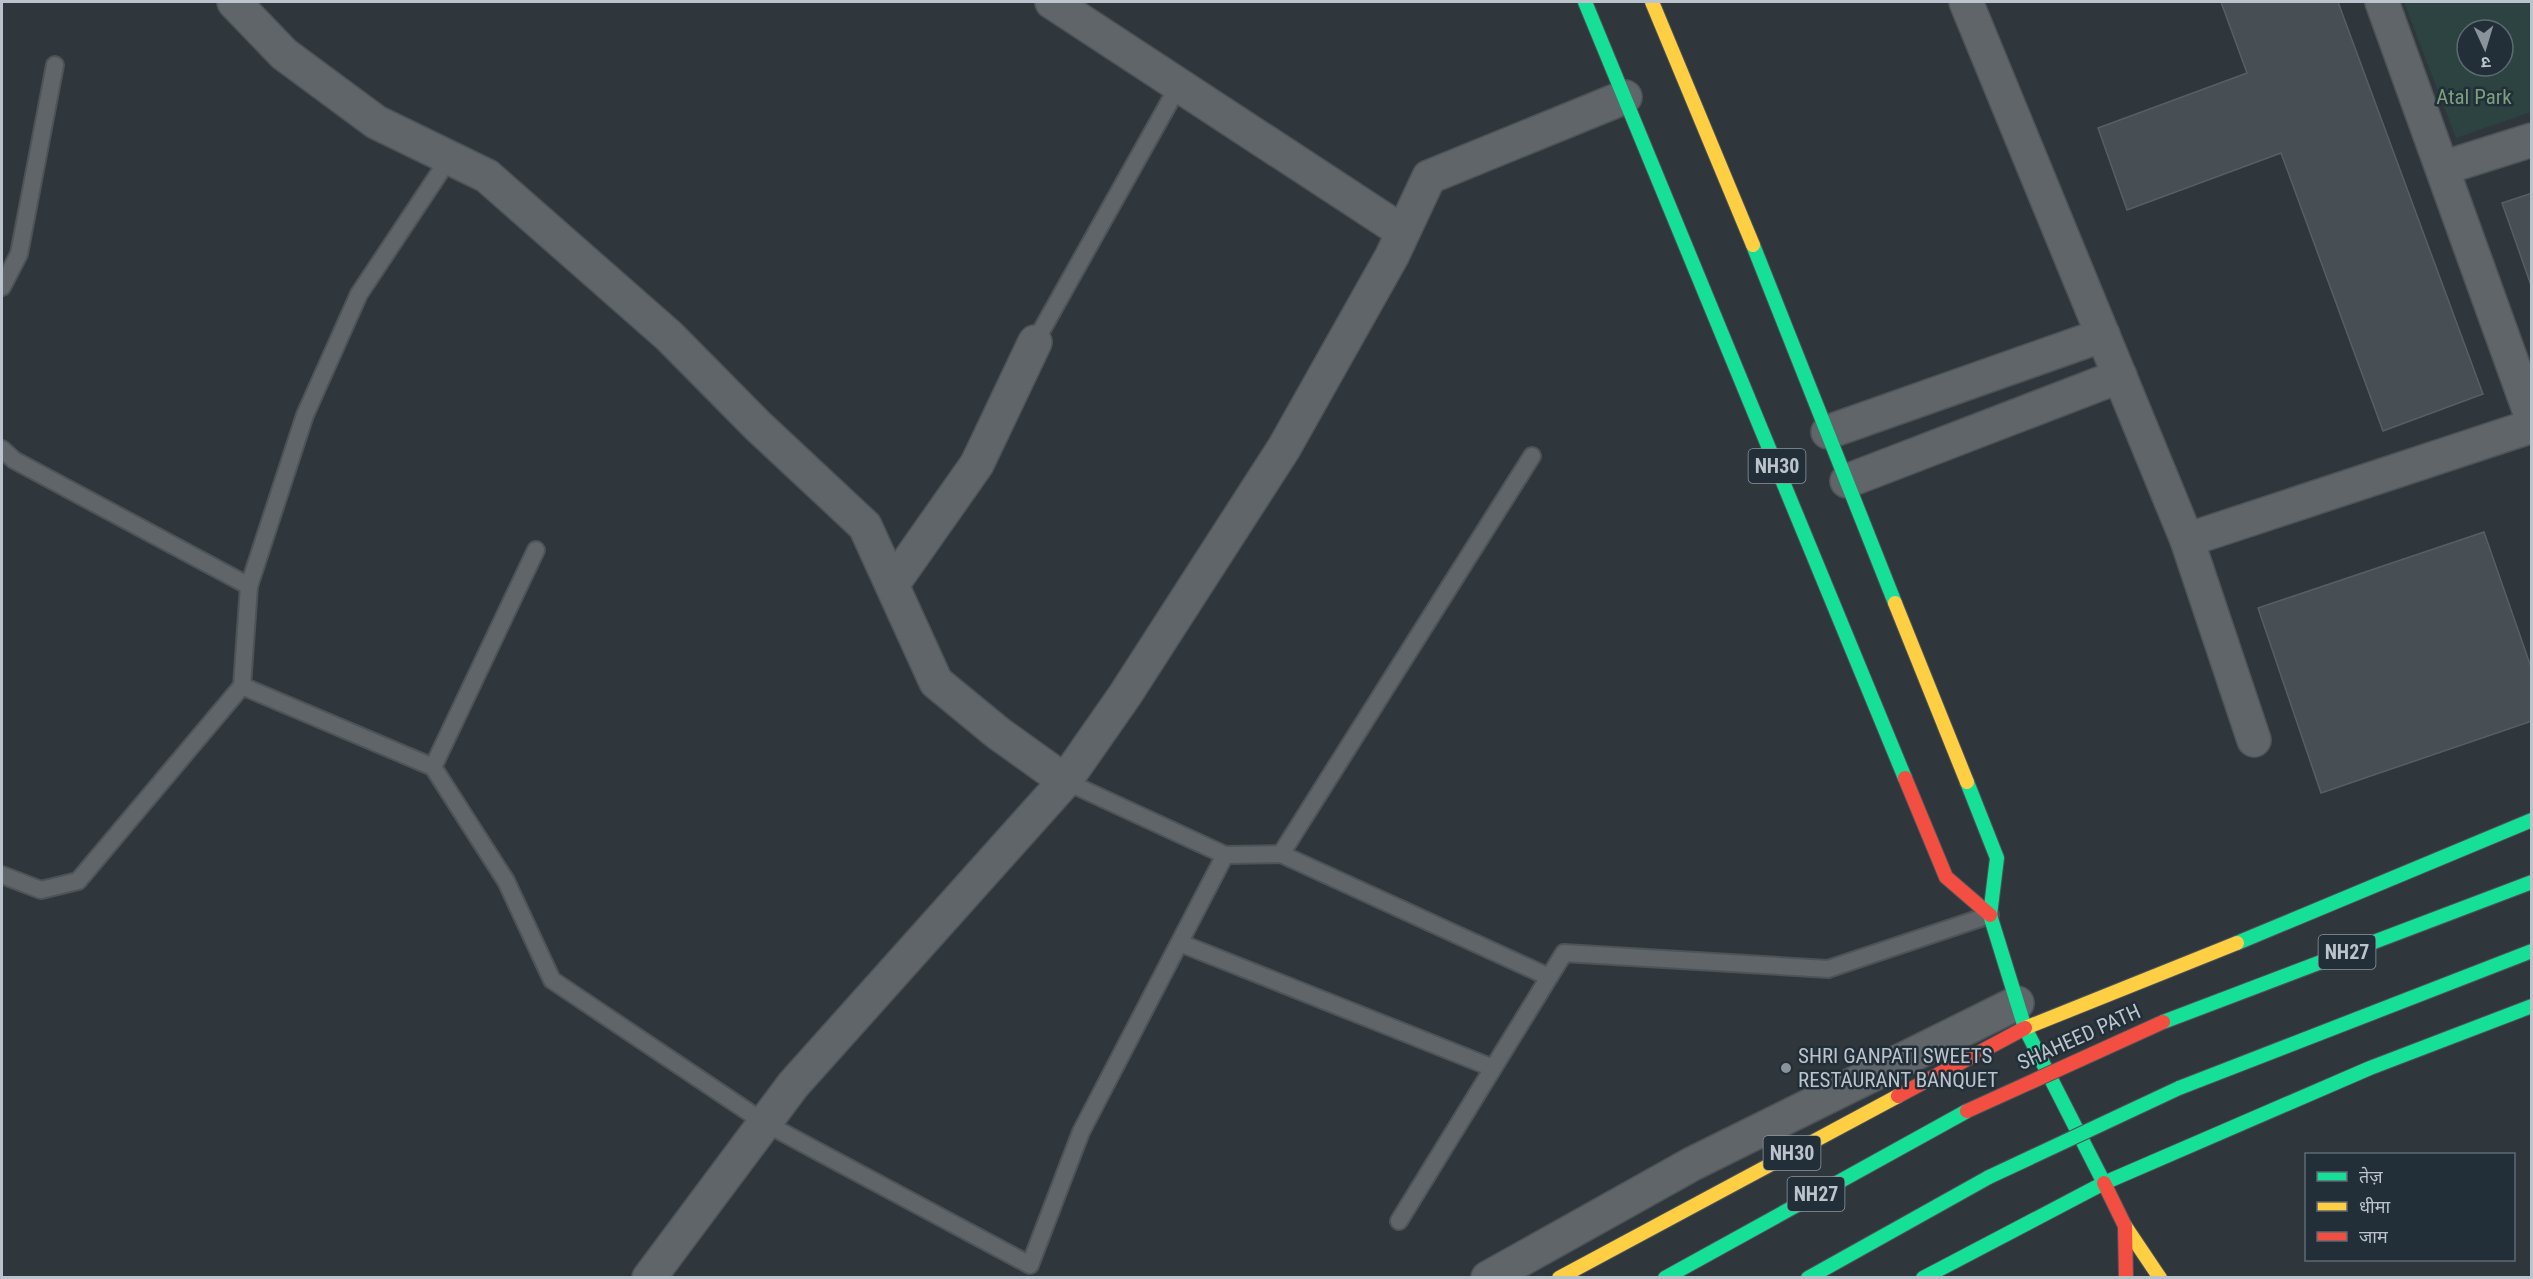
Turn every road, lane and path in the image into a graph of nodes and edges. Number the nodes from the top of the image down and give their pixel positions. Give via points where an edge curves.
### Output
1 (234, 2) edge
2 (1052, 2) edge
3 (1585, 2) edge
4 (1652, 2) edge
5 (1966, 2) edge
6 (2382, 2) edge
7 (56, 65) dead end
8 (1179, 85) junction
9 (1625, 97) junction
10 (2532, 140) edge
11 (450, 158) junction
12 (2443, 168) junction
13 (1403, 232) junction
14 (2, 287) edge
15 (2103, 335) junction
16 (1035, 342) joint
17 (2120, 376) junction
18 (2532, 418) edge
19 (2532, 426) edge
20 (1828, 432) junction
21 (2, 449) edge
22 (1532, 456) dead end
23 (1847, 481) junction
24 (2187, 540) junction
25 (536, 550) dead end
26 (892, 585) junction
27 (249, 586) junction
28 (242, 686) junction
29 (2254, 740) dead end
30 (433, 767) junction
31 (1065, 781) junction
32 (2532, 820) edge
33 (1281, 854) junction
34 (1226, 855) junction
35 (2, 874) edge
36 (2532, 882) edge
37 (1990, 915) junction
38 (1180, 943) junction
39 (2532, 951) edge
40 (1549, 977) junction
41 (2532, 1006) edge
42 (2021, 1016) junction
43 (1493, 1068) junction
44 (765, 1123) junction
45 (2104, 1183) junction
46 (1399, 1221) dead end
47 (2125, 1226) junction
48 (649, 1278) edge
49 (1488, 1278) edge
50 (1559, 1278) edge
51 (1665, 1278) edge
52 (1808, 1278) edge
53 (1923, 1278) edge
54 (2126, 1278) edge
55 (2160, 1278) edge

1 - 11 street via 284,54 376,122
2 - 8 street
3 - 9 main road, NH30
4 - 20 main road, NH30
5 - 15 street
6 - 12 street
7 - 14 lane via 19,254
8 - 13 street
8 - 16 lane
9 - 13 street via 1429,177
9 - 37 main road, NH30 via 1946,877
10 - 12 street
11 - 26 street via 488,176 669,336 865,526
11 - 27 lane via 359,294 305,415
12 - 18 street
13 - 31 street via 1284,448
15 - 17 street
15 - 20 street
16 - 26 street via 977,464
17 - 23 street
17 - 24 street
19 - 24 street
20 - 23 main road, NH30
21 - 27 lane via 14,460
22 - 33 lane
23 - 37 main road, NH30 via 1997,858
24 - 29 street
25 - 30 lane
26 - 31 street via 936,682
27 - 28 lane
28 - 30 lane
28 - 35 lane via 78,881 41,890
30 - 44 lane via 506,881 552,980
31 - 34 lane
31 - 44 street via 794,1085
32 - 42 main road via 2279,926
33 - 34 lane
33 - 40 lane
34 - 38 lane
36 - 51 main road, SHAHEED PATH / NH27, bridge via 2163,1022 1967,1111
37 - 40 lane via 1828,969 1564,953
37 - 42 main road, NH30
38 - 43 lane
38 - 44 lane via 1081,1132 1030,1265
39 - 52 main road, bridge via 2179,1088 1989,1178
40 - 43 lane
41 - 45 main road via 2330,1084
42 - 45 main road, NH30
42 - 49 street via 1692,1164
42 - 50 main road, NH30
43 - 46 lane
44 - 48 street
45 - 47 main road
45 - 53 main road
47 - 54 main road
47 - 55 main road

